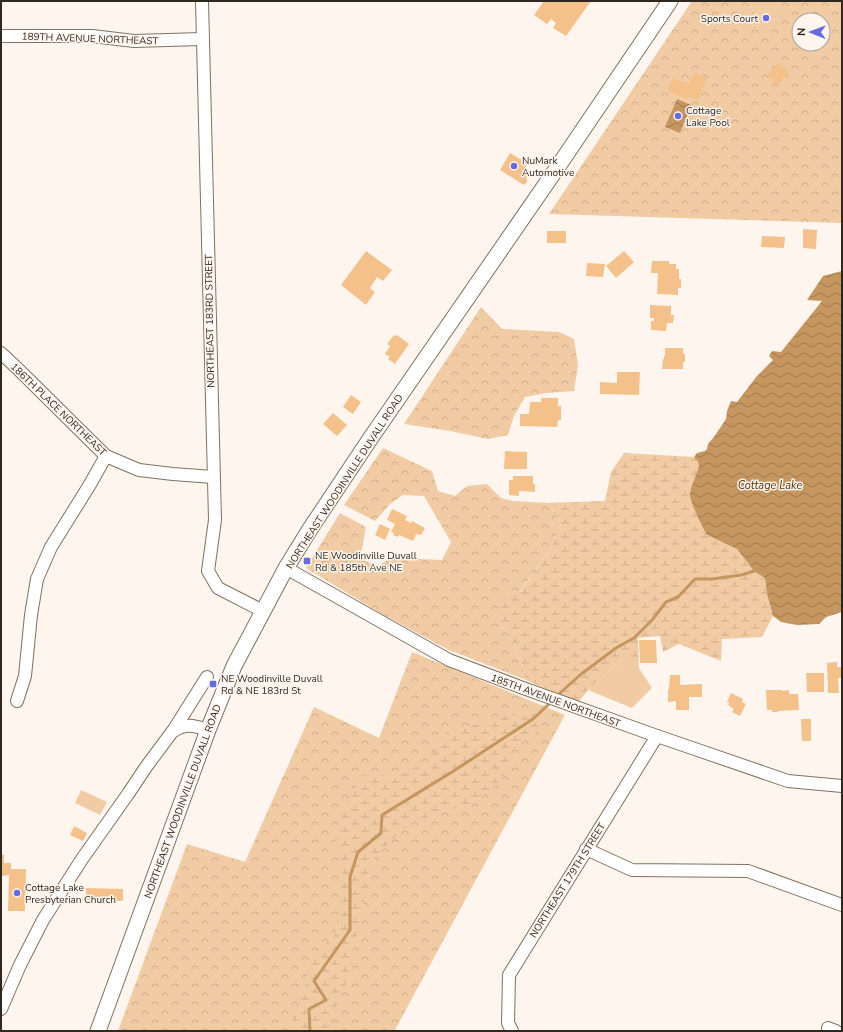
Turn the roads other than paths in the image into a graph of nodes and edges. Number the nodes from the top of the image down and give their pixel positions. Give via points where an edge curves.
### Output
1 (202, 1) edge
2 (670, 1) edge
3 (1, 36) edge
4 (202, 39) junction
5 (1, 354) edge
6 (106, 456) junction
7 (213, 477) junction
8 (286, 568) junction
9 (263, 611) junction
10 (207, 677) dead end
11 (17, 701) dead end
12 (208, 730) junction
13 (172, 732) junction
14 (657, 736) junction
15 (842, 786) edge
16 (586, 849) junction
17 (842, 905) edge
18 (1, 1009) edge
19 (98, 1031) edge
20 (512, 1031) edge

1 - 4 street, NORTHEAST 183RD STREET
2 - 8 main road, NORTHEAST WOODINVILLE DUVALL ROAD via 356,460
3 - 4 street, 189TH AVENUE NORTHEAST via 92,36 134,41
4 - 7 street, NORTHEAST 183RD STREET
5 - 6 street, 186TH PLACE NORTHEAST
6 - 7 street, 186TH PLACE NORTHEAST via 139,470
6 - 11 street via 51,547 37,579 25,676
7 - 9 street, NORTHEAST 183RD STREET via 215,520 208,572 218,588
8 - 9 main road, NORTHEAST WOODINVILLE DUVALL ROAD
8 - 14 street, 185TH AVENUE NORTHEAST via 449,660
9 - 12 main road, NORTHEAST WOODINVILLE DUVALL ROAD via 234,666
10 - 13 street
12 - 13 street via 192,725 183,726
12 - 19 main road, NORTHEAST WOODINVILLE DUVALL ROAD
13 - 18 street via 82,859 43,920
14 - 15 street, 185TH AVENUE NORTHEAST via 788,781
14 - 16 street, NORTHEAST 179TH STREET
16 - 17 street via 632,870 748,871
16 - 20 street, NORTHEAST 179TH STREET via 509,975 508,1024

